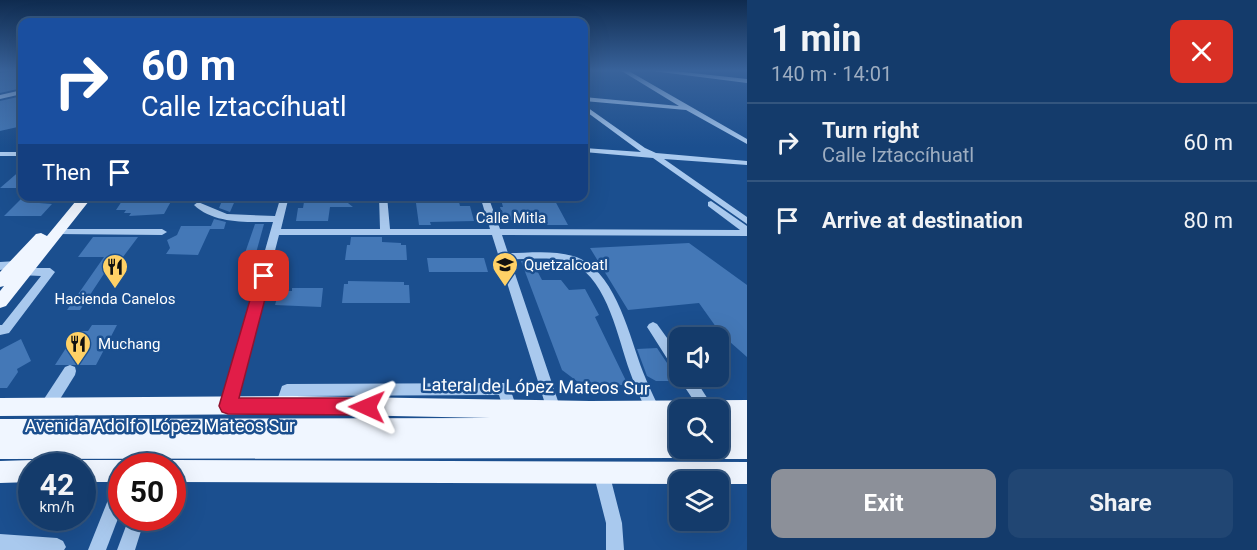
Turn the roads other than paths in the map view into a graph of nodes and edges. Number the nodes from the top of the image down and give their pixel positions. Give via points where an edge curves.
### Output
1 (667, 96) edge
2 (588, 99) edge
3 (689, 108) junction
4 (588, 110) edge
5 (747, 142) edge
6 (588, 150) edge
7 (0, 154) edge
8 (18, 154) edge
9 (648, 154) junction
10 (747, 163) edge
11 (72, 201) edge
12 (83, 201) edge
13 (284, 201) edge
14 (383, 201) edge
15 (486, 201) edge
16 (198, 206) dead end
17 (279, 219) junction
18 (747, 221) edge
19 (58, 232) junction
20 (162, 232) dead end
21 (276, 232) junction
22 (385, 232) junction
23 (747, 232) edge
24 (496, 233) junction
25 (504, 256) junction
26 (0, 266) edge
27 (19, 273) junction
28 (0, 283) edge
29 (0, 302) edge
30 (653, 327) dead end
31 (0, 330) edge
32 (669, 351) edge
33 (70, 371) dead end
34 (228, 406) junction
35 (0, 407) edge
36 (47, 407) junction
37 (729, 409) edge
38 (747, 409) edge
39 (554, 410) junction
40 (652, 410) junction
41 (669, 410) edge
42 (669, 427) edge
43 (729, 427) edge
44 (747, 427) edge
45 (0, 429) edge
46 (669, 447) edge
47 (729, 447) edge
48 (0, 448) edge
49 (747, 448) edge
50 (18, 471) edge
51 (186, 471) edge
52 (0, 472) edge
53 (601, 472) junction
54 (747, 473) edge
55 (108, 522) edge
56 (133, 531) edge
57 (0, 543) edge
58 (57, 548) dead end
59 (97, 550) edge
60 (126, 550) edge
61 (615, 550) edge

1 - 3 street
2 - 3 street
3 - 5 street
4 - 9 street
6 - 9 street
7 - 8 street
9 - 10 street
9 - 18 street
9 - 23 street
11 - 27 main road
12 - 19 main road
13 - 17 street
14 - 22 street
15 - 24 street
16 - 17 street via 223,217
17 - 21 street
19 - 20 street
19 - 27 main road
21 - 22 street, Calle Mitla
21 - 34 street
22 - 24 street, Calle Mitla
23 - 24 street, Calle Mitla
24 - 25 street
25 - 39 street
25 - 40 street via 563,258 592,271 623,327
26 - 27 street
27 - 28 main road
27 - 29 main road
27 - 31 street via 50,272 5,330
30 - 32 street
33 - 36 street
34 - 36 main road, Lateral de López Mateos Sur
34 - 39 main road, Lateral de López Mateos Sur
35 - 36 main road, Lateral de López Mateos Sur
37 - 38 main road, Lateral de López Mateos Sur
39 - 40 main road, Lateral de López Mateos Sur
40 - 41 main road, Lateral de López Mateos Sur
42 - 45 main road, Avenida Adolfo López Mateos Sur
43 - 44 main road
46 - 48 main road, Avenida Adolfo López Mateos Sur
47 - 49 main road
50 - 52 main road
51 - 53 main road
53 - 54 main road
53 - 61 street via 614,523
55 - 59 street
56 - 60 street
57 - 58 street

